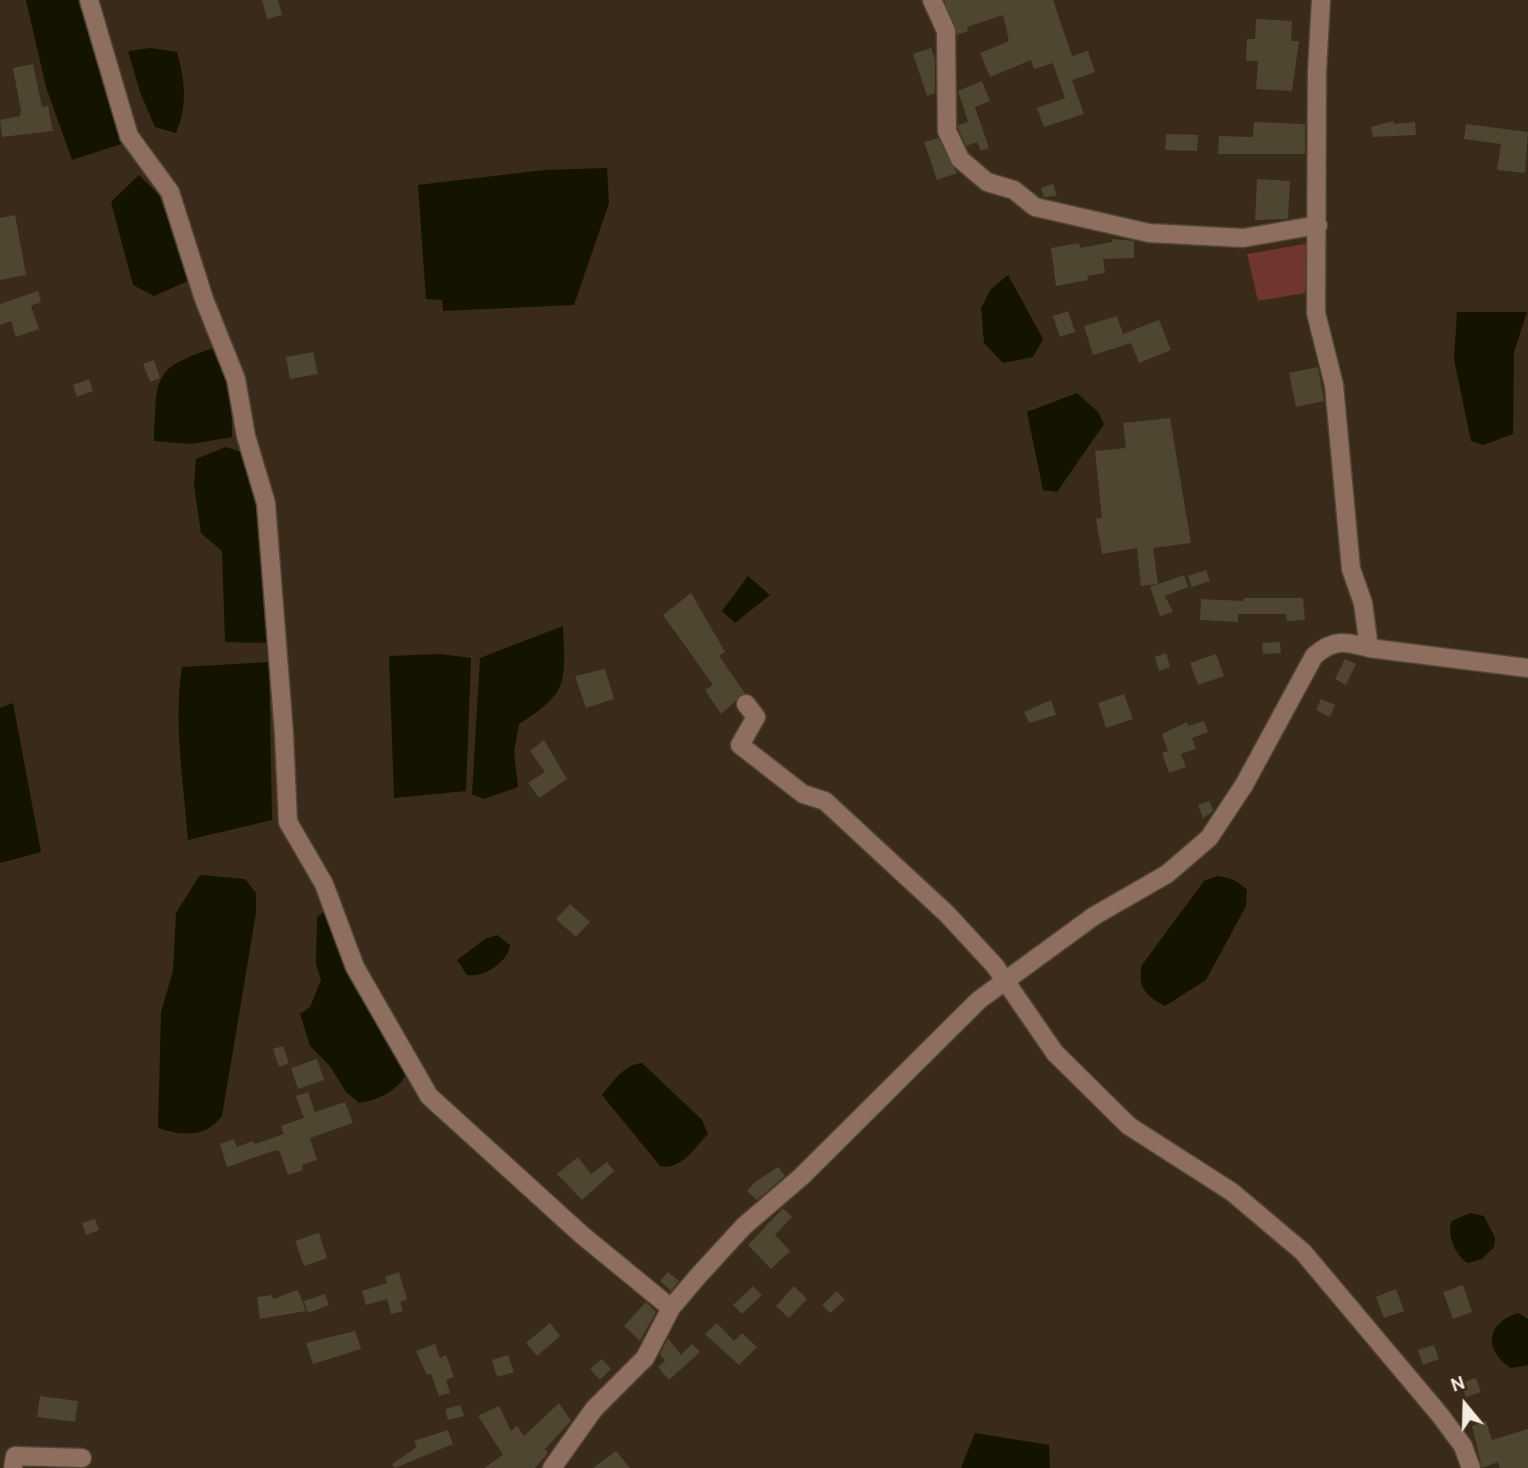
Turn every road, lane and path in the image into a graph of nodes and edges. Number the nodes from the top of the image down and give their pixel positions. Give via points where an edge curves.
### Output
1 (89, 0) edge
2 (932, 0) edge
3 (1321, 0) edge
4 (1318, 225) junction
5 (1369, 648) junction
6 (1528, 668) edge
7 (746, 704) dead end
8 (1003, 981) junction
9 (671, 1308) junction
10 (82, 1458) dead end
11 (13, 1468) edge
12 (552, 1468) edge
13 (1471, 1468) edge

1 - 9 street via 129,136 170,192 204,299 236,379 246,436 266,503 288,822 324,884 355,967 429,1096 582,1235
2 - 4 street via 946,31 947,131 960,159 986,181 1014,190 1035,207 1149,233 1243,238
3 - 4 street
4 - 5 street via 1316,313 1334,385 1351,569 1363,603
5 - 6 street
5 - 8 street via 1345,640 1327,644 1314,656 1244,785 1209,838 1167,874 1094,916
7 - 8 street via 757,717 740,745 803,794 825,801 947,914 995,965
8 - 9 street via 801,1177 744,1226
8 - 13 street via 1055,1053 1129,1126 1232,1192 1303,1252 1440,1415 1463,1446
9 - 12 street via 646,1358 594,1409
10 - 11 street via 15,1456

